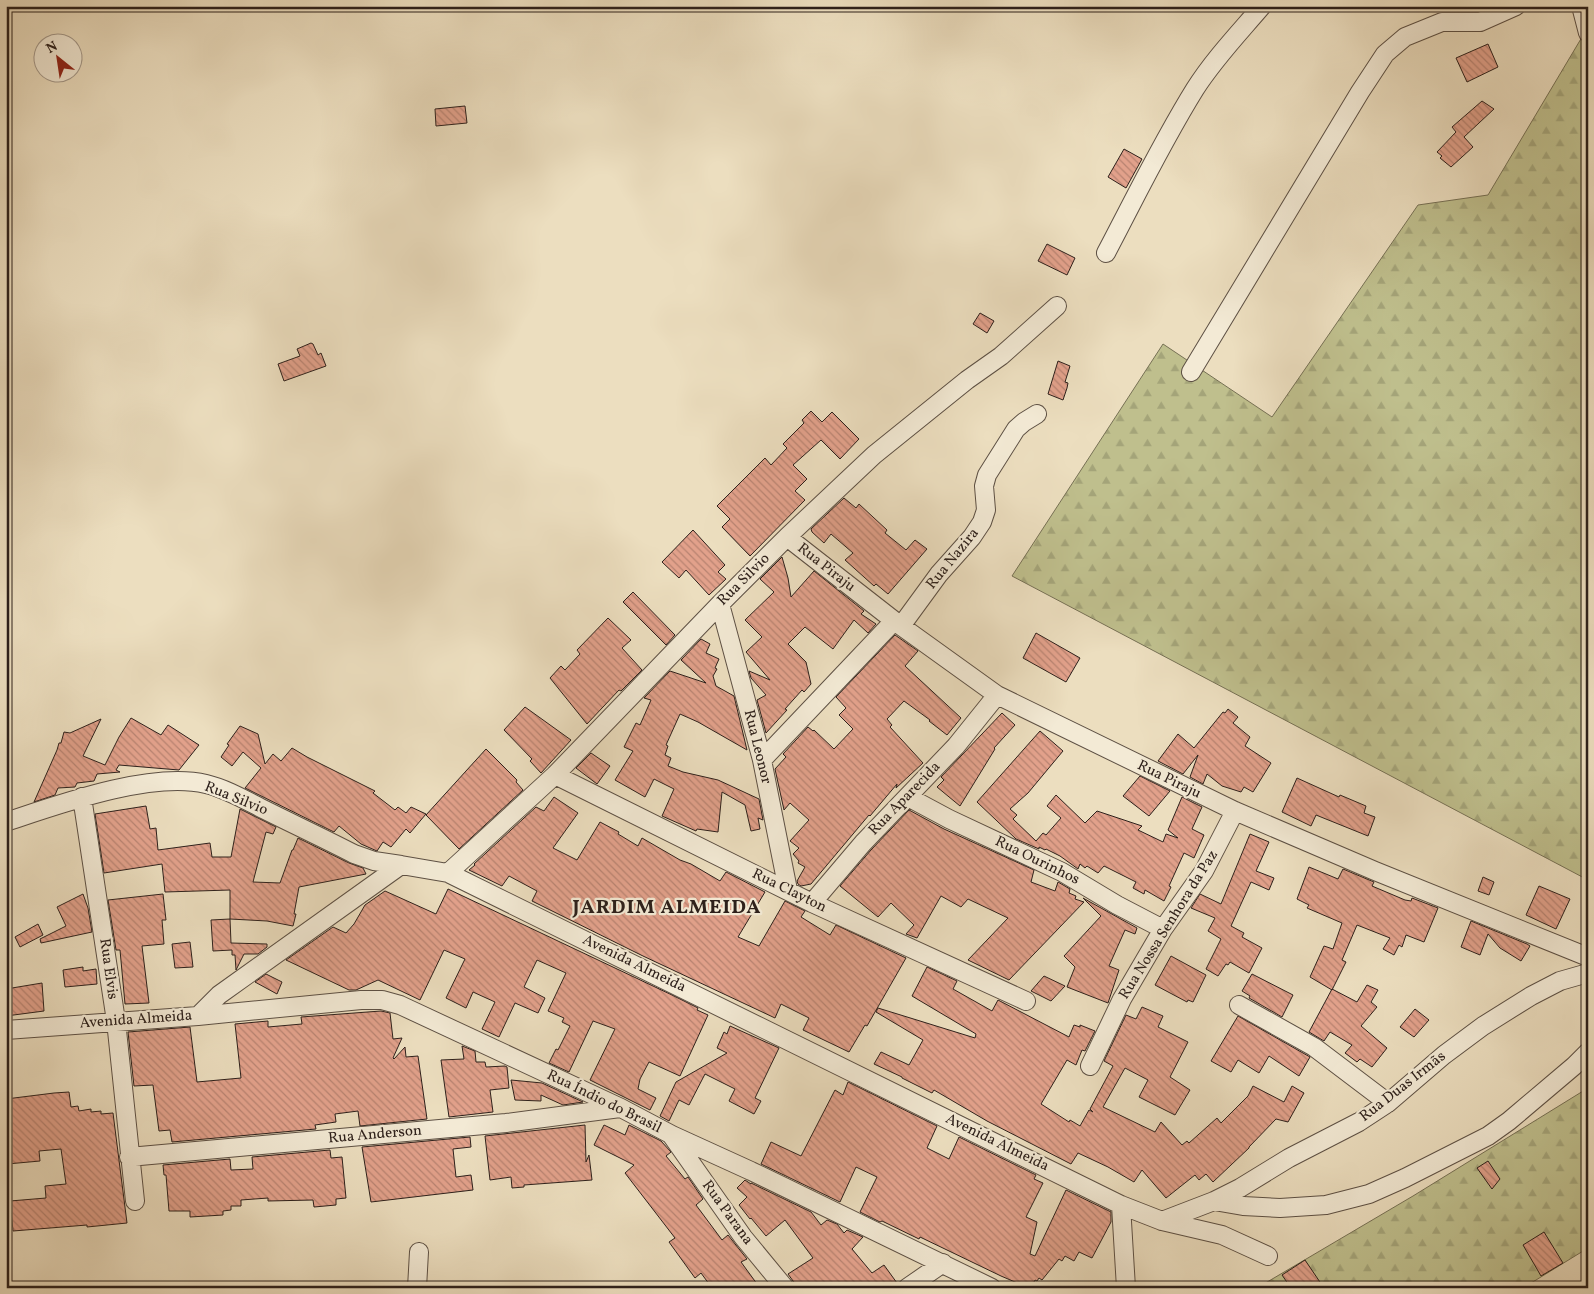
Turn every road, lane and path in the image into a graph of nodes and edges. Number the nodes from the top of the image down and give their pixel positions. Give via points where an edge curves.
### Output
1 (1262, 6) edge
2 (1516, 6) edge
3 (1581, 6) edge
4 (1588, 33) edge
5 (1106, 253) dead end
6 (1057, 306) dead end
7 (1190, 372) dead end
8 (1037, 414) dead end
9 (787, 537) junction
10 (720, 604) junction
11 (897, 623) junction
12 (997, 695) junction
13 (762, 760) junction
14 (555, 775) junction
15 (82, 797) junction
16 (908, 797) junction
17 (1234, 811) junction
18 (6, 822) edge
19 (401, 865) junction
20 (448, 873) junction
21 (788, 890) junction
22 (812, 903) junction
23 (1163, 929) junction
24 (1582, 955) edge
25 (1588, 966) edge
26 (1588, 973) edge
27 (1026, 1001) dead end
28 (1239, 1005) dead end
29 (198, 1016) junction
30 (116, 1021) junction
31 (6, 1030) edge
32 (1588, 1052) edge
33 (1090, 1066) dead end
34 (1388, 1103) junction
35 (621, 1108) junction
36 (672, 1135) junction
37 (129, 1156) junction
38 (135, 1201) dead end
39 (1214, 1201) junction
40 (1121, 1205) junction
41 (1162, 1222) junction
42 (419, 1252) dead end
43 (1268, 1256) dead end
44 (943, 1263) junction
45 (417, 1288) edge
46 (785, 1288) edge
47 (907, 1288) edge
48 (992, 1288) edge
49 (1126, 1288) edge

1 - 5 street via 1196,88
2 - 7 street via 1480,22 1442,22 1405,37 1385,54
3 - 4 street
6 - 9 street, Rua Silvio via 1000,356 874,455
8 - 11 street, Rua Nazira via 1016,429 987,476 984,486 986,510 972,537
9 - 10 street, Rua Silvio
9 - 11 street, Rua Piraju
10 - 13 street, Rua Leonor
10 - 14 street, Rua Silvio
11 - 12 street, Rua Piraju
11 - 13 street, Rua Nazira
12 - 16 street, Rua Aparecida via 956,746
12 - 17 street, Rua Piraju
13 - 21 street, Rua Leonor
14 - 20 street, Rua Silvio
14 - 21 street, Rua Clayton
15 - 18 street, Rua Silvio
15 - 19 street, Rua Silvio via 140,784 176,781 206,784 354,854
15 - 30 street, Rua Elvis
16 - 22 street, Rua Aparecida
16 - 23 street, Rua Ourinhos via 1062,872
17 - 23 street, Rua Nossa Senhora da Paz via 1204,871
17 - 24 street, Rua Piraju
19 - 20 street, Avenida Almeida
19 - 29 street, Avenida Almeida via 219,995
20 - 40 street, Avenida Almeida
21 - 22 street, Rua Clayton
22 - 27 street, Rua Clayton
23 - 33 street, Rua Nossa Senhora da Paz via 1122,999
24 - 25 street
26 - 34 street, Rua Duas Irmãs via 1560,981 1483,1026
28 - 34 street via 1314,1047
29 - 30 street, Avenida Almeida
29 - 35 street, Rua Índio do Brasil via 382,1000 400,1005
30 - 31 street, Avenida Almeida
30 - 37 street, Rua Elvis
32 - 39 street via 1488,1136 1369,1194 1326,1204 1280,1208
34 - 39 street, Rua Duas Irmãs
35 - 36 street, Rua Índio do Brasil
35 - 37 street, Rua Anderson via 506,1123
36 - 44 street, Rua Índio do Brasil
36 - 46 street, Rua Parana via 743,1237
37 - 38 street, Rua Elvis
39 - 41 street, Rua Duas Irmãs
40 - 41 street, Avenida Almeida
40 - 49 street
41 - 43 street, Avenida Almeida via 1222,1235
42 - 45 street
44 - 47 street
44 - 48 street, Rua Índio do Brasil

